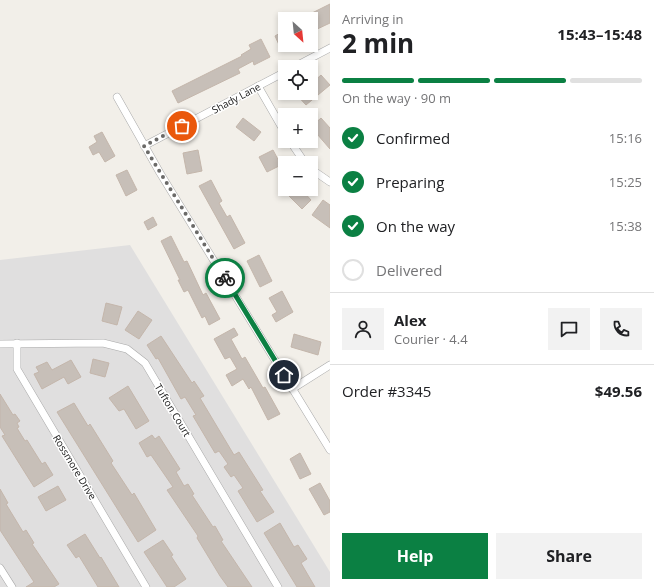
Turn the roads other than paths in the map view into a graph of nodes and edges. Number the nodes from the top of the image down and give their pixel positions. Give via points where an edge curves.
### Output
1 (330, 48) edge
2 (307, 60) edge
3 (278, 76) edge
4 (258, 86) junction
5 (117, 97) dead end
6 (278, 121) edge
7 (144, 146) junction
8 (318, 174) edge
9 (330, 182) edge
10 (17, 343) junction
11 (0, 344) edge
12 (330, 366) edge
13 (292, 389) junction
14 (330, 450) edge
15 (0, 568) edge
16 (12, 587) edge
17 (146, 587) edge
18 (278, 587) edge

1 - 2 street
3 - 4 street, Shady Lane
4 - 6 street
4 - 7 street, Shady Lane
5 - 7 street
7 - 13 street
8 - 9 street
10 - 11 street, Tufton Court
10 - 17 street, Rossmore Drive via 17,369
10 - 18 street, Tufton Court via 103,344 127,349 145,363
12 - 13 street
13 - 14 street
15 - 16 street

